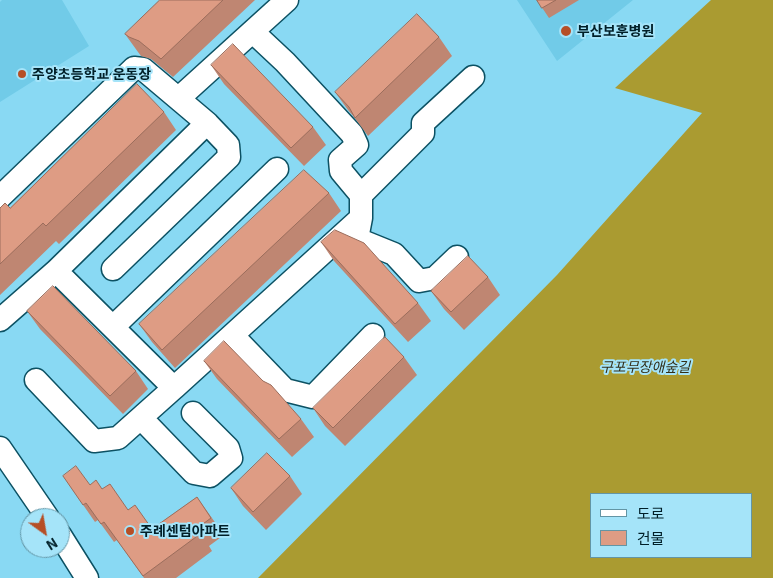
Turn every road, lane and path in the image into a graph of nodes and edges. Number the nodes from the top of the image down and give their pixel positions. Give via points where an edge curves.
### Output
1 (287, 0) edge
2 (253, 32) junction
3 (473, 77) dead end
4 (178, 98) junction
5 (207, 123) junction
6 (277, 169) dead end
7 (361, 195) junction
8 (0, 198) edge
9 (361, 218) junction
10 (457, 257) dead end
11 (113, 269) dead end
12 (56, 272) junction
13 (0, 320) edge
14 (113, 327) junction
15 (373, 335) dead end
16 (233, 336) junction
17 (36, 380) dead end
18 (174, 388) junction
19 (193, 413) dead end
20 (141, 418) junction
21 (0, 448) edge
22 (41, 508) edge
23 (70, 551) edge
24 (87, 578) edge

1 - 2 street
2 - 4 street
2 - 7 street via 352,134 357,145 340,160 341,171
3 - 7 street via 423,123 423,133
4 - 5 street
4 - 8 street via 143,69 134,68
5 - 11 street via 228,145 229,157
5 - 12 street
6 - 14 street
7 - 9 street
9 - 10 street via 357,239 394,254 419,281 435,278
9 - 16 street
12 - 13 street
12 - 14 street
14 - 18 street
15 - 16 street via 313,397 285,390
16 - 18 street
17 - 20 street via 94,442 118,438
18 - 20 street
19 - 20 street via 228,448 231,458 210,476 194,473
21 - 22 street
23 - 24 street

